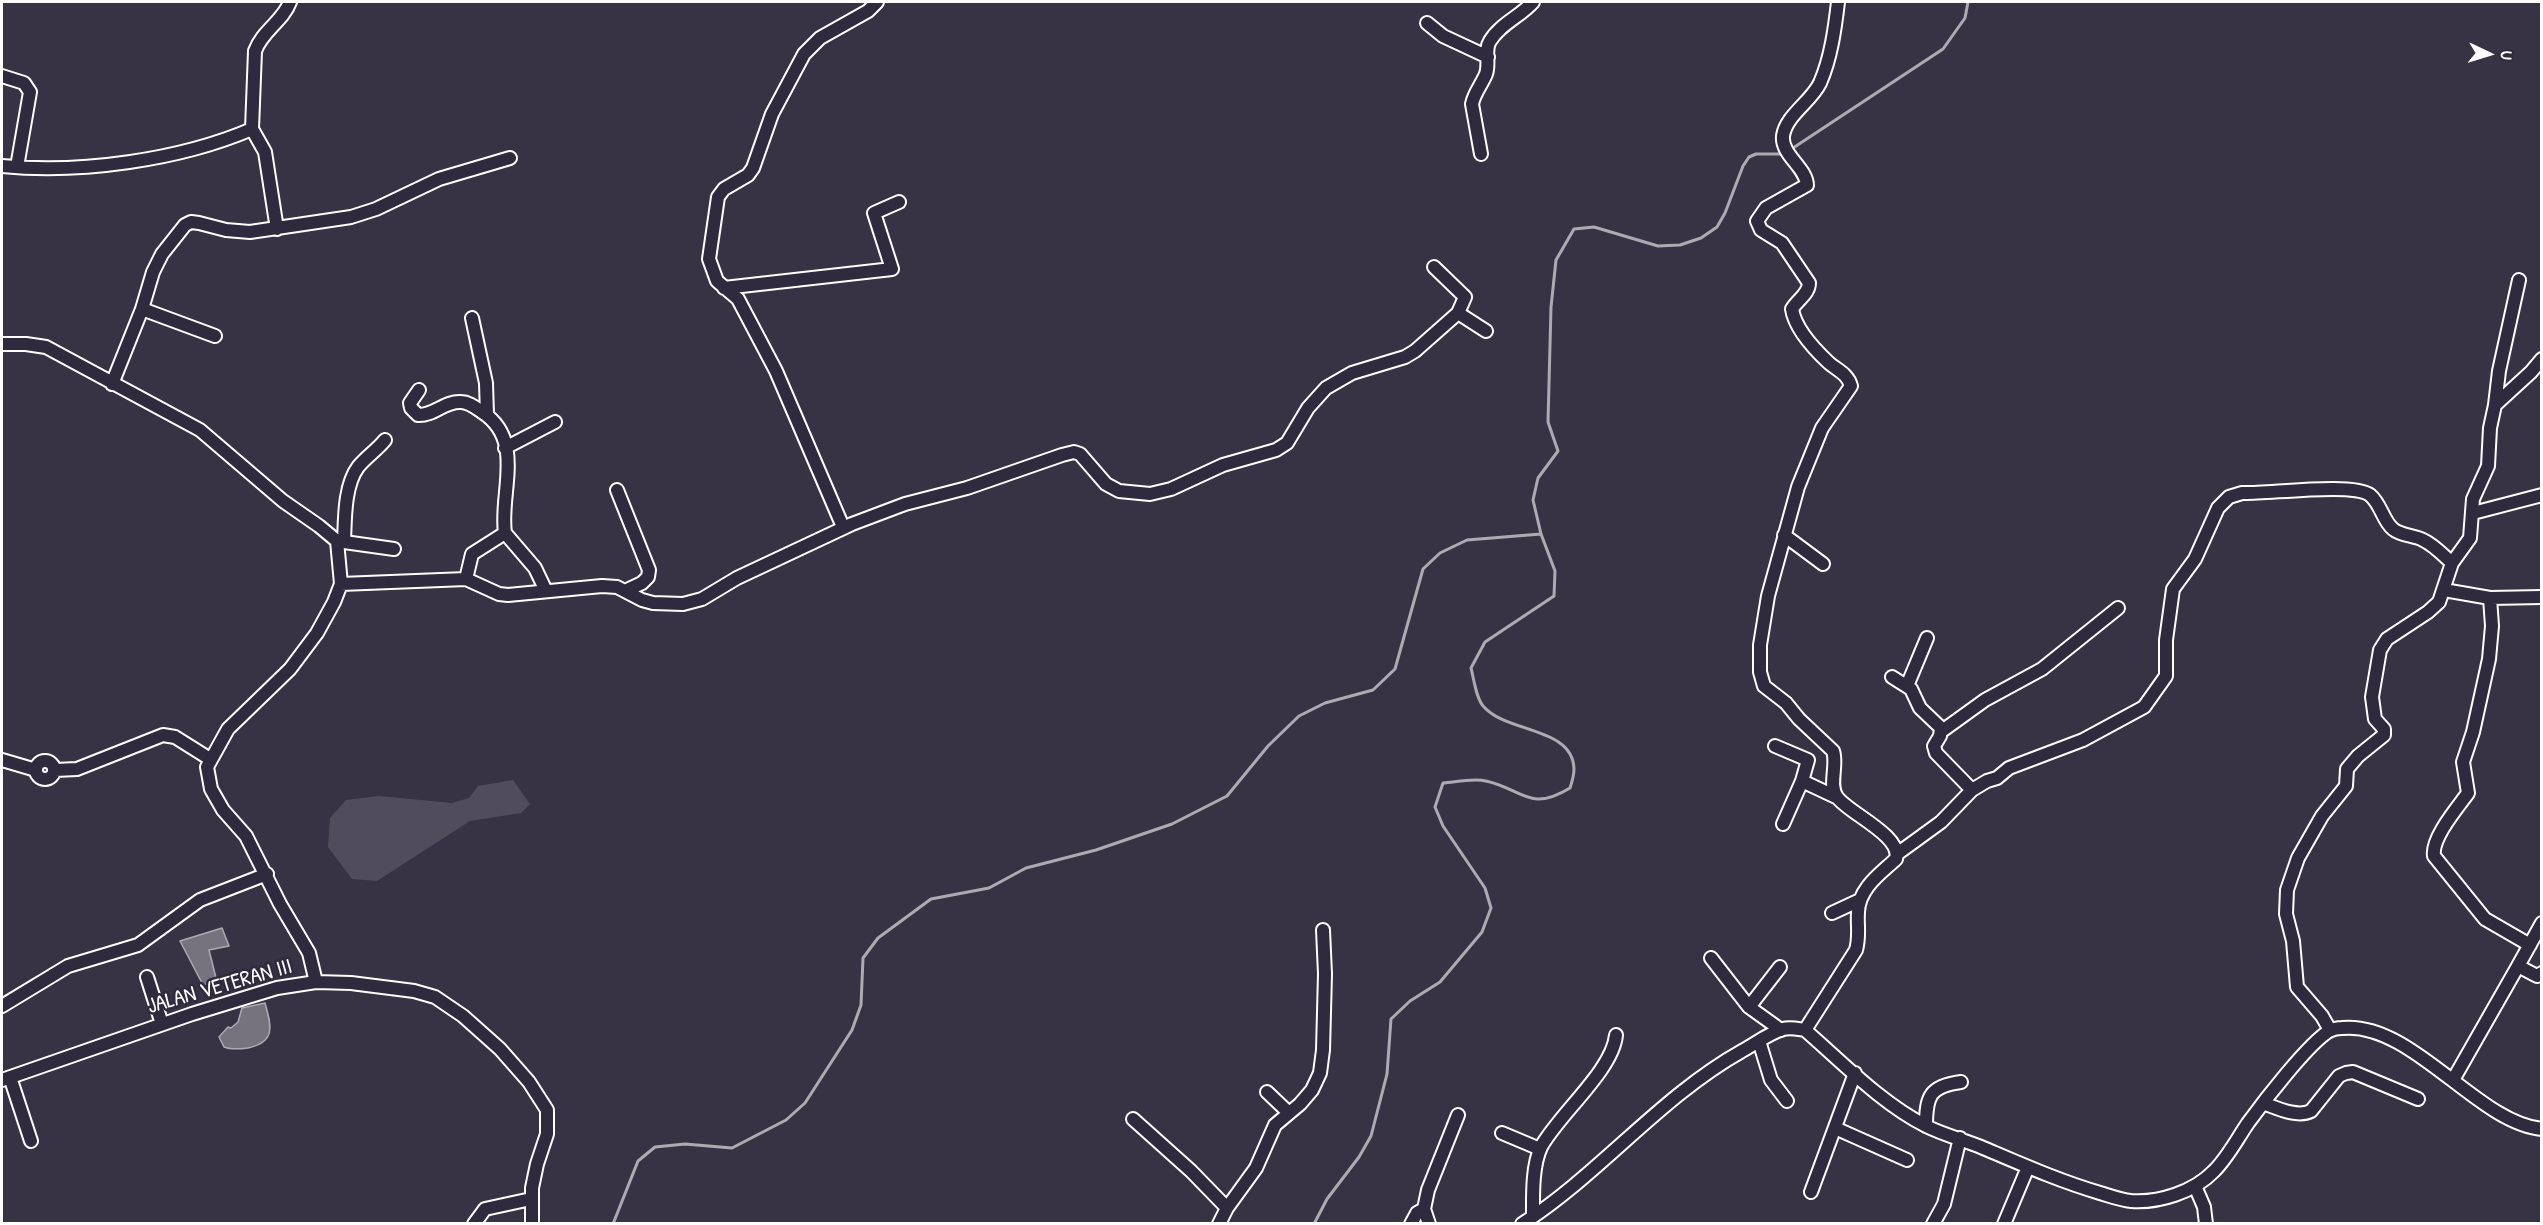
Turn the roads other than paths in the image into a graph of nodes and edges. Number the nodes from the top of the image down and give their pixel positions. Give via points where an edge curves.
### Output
1 (290, 2) edge
2 (877, 2) edge
3 (1533, 2) edge
4 (1838, 2) edge
5 (1427, 23) dead end
6 (1488, 57) junction
7 (2, 76) edge
8 (252, 129) junction
9 (1481, 154) dead end
10 (510, 158) dead end
11 (2, 166) edge
12 (17, 167) junction
13 (899, 202) dead end
14 (277, 229) junction
15 (1434, 267) dead end
16 (2519, 280) dead end
17 (724, 288) junction
18 (142, 309) junction
19 (1458, 313) junction
20 (472, 318) dead end
21 (1486, 331) dead end
22 (215, 336) dead end
23 (2, 344) edge
24 (2541, 359) edge
25 (112, 384) junction
26 (419, 390) dead end
27 (2495, 405) junction
28 (487, 415) junction
29 (555, 422) dead end
30 (385, 440) dead end
31 (505, 448) junction
32 (617, 490) dead end
33 (2541, 495) edge
34 (2473, 513) junction
35 (843, 527) junction
36 (505, 533) junction
37 (1784, 535) junction
38 (340, 542) junction
39 (394, 549) dead end
40 (2452, 563) junction
41 (1823, 564) dead end
42 (466, 579) junction
43 (341, 584) junction
44 (2444, 590) junction
45 (546, 591) junction
46 (625, 591) junction
47 (2541, 597) edge
48 (2490, 598) junction
49 (2118, 608) dead end
50 (1927, 638) dead end
51 (1892, 677) dead end
52 (1907, 686) junction
53 (1942, 731) junction
54 (1776, 746) dead end
55 (210, 759) junction
56 (2, 760) edge
57 (1802, 781) junction
58 (1972, 790) junction
59 (1836, 797) junction
60 (1783, 824) dead end
61 (1897, 854) junction
62 (267, 874) junction
63 (1860, 900) junction
64 (1832, 913) dead end
65 (2541, 922) edge
66 (1323, 930) dead end
67 (2530, 945) junction
68 (1711, 958) dead end
69 (2518, 966) junction
70 (1780, 967) dead end
71 (2541, 973) edge
72 (147, 977) dead end
73 (316, 982) junction
74 (2, 1006) edge
75 (1749, 1007) junction
76 (162, 1024) junction
77 (1781, 1030) junction
78 (1805, 1030) junction
79 (2330, 1030) junction
80 (1616, 1035) dead end
81 (1759, 1041) junction
82 (1855, 1073) junction
83 (6, 1079) edge
84 (2453, 1080) junction
85 (1961, 1082) dead end
86 (1267, 1092) dead end
87 (2418, 1099) dead end
88 (1787, 1101) dead end
89 (2263, 1103) junction
90 (1288, 1112) junction
91 (1458, 1115) dead end
92 (1133, 1119) dead end
93 (1926, 1126) junction
94 (1835, 1128) junction
95 (2541, 1129) edge
96 (1502, 1133) dead end
97 (1960, 1138) junction
98 (31, 1141) dead end
99 (1540, 1149) junction
100 (1907, 1160) dead end
101 (2028, 1167) junction
102 (2195, 1186) junction
103 (1811, 1192) dead end
104 (531, 1199) junction
105 (1227, 1208) junction
106 (1424, 1209) junction
107 (1528, 1220) edge
108 (532, 1222) edge
109 (474, 1224) edge
110 (1218, 1224) edge
111 (1411, 1224) edge
112 (1430, 1224) edge
113 (1932, 1224) edge
114 (2004, 1224) edge
115 (2206, 1224) edge

1 - 8 street via 255,51
2 - 17 street via 811,45 772,114 753,168 718,197 708,259
3 - 6 street via 1490,41
4 - 37 street via 1819,86 1789,121 1784,133 1783,142 1806,177 1807,185 1766,208 1758,216 1757,224 1782,243 1809,283 1792,309 1798,329 1848,378 1851,386 1814,445
5 - 6 street via 1450,40
6 - 9 street via 1488,68 1472,104
7 - 12 street via 24,83 30,92
8 - 12 street via 216,143 161,156 59,168
8 - 14 street via 265,152
10 - 14 street via 439,179 361,215
11 - 12 street
13 - 17 street via 874,213 892,269
14 - 18 street via 238,231 191,222 185,225 162,254
15 - 19 street via 1465,297
16 - 27 street
17 - 35 street via 738,299 776,372
18 - 22 street
18 - 25 street
19 - 21 street
19 - 35 street via 1406,357 1352,373 1326,388 1308,408 1287,443 1276,450 1223,465 1170,489 1150,494 1119,491 1106,484 1085,458 1074,452
20 - 28 street via 486,383
23 - 25 street via 46,347
24 - 27 street
25 - 38 street via 200,430 265,487
26 - 28 street via 410,403 418,415 459,401
27 - 34 street via 2488,466 2475,491
28 - 31 street
29 - 31 street
30 - 38 street via 354,475
31 - 36 street via 509,469
32 - 46 street via 649,570 642,583
33 - 34 street
34 - 40 street via 2470,538
35 - 46 street via 702,599 683,604 653,603
36 - 42 street via 472,554
36 - 45 street via 535,568
37 - 41 street
37 - 59 street via 1763,620 1761,679 1833,751
38 - 39 street
38 - 43 street
40 - 44 street
40 - 58 street via 2424,540 2391,528 2378,504 2364,492 2323,489 2229,497 2218,508 2205,540 2173,589 2166,676 2144,707 2083,740 2009,768
42 - 43 street
42 - 45 street via 499,594
43 - 55 street via 329,612 302,653 278,682 228,729
44 - 48 street
44 - 79 street via 2439,602 2387,639 2380,650 2372,697 2375,719 2384,735 2347,769 2346,786 2322,816 2298,858 2287,890 2286,914 2297,987
45 - 46 street via 602,586
47 - 48 street
48 - 67 street via 2489,659 2463,762 2468,793 2433,849 2438,863 2485,919
49 - 53 street via 2042,669 1985,700
50 - 52 street
51 - 52 street
52 - 53 street via 1920,708
53 - 58 street via 1934,746 1936,753
54 - 57 street via 1808,760
55 - 56 street via 175,737 163,735 77,769 55,770 47,779 36,770
55 - 62 street via 207,778 211,789 246,836
57 - 59 street
57 - 60 street
58 - 61 street via 1941,822
59 - 61 street via 1894,844
61 - 63 street
62 - 73 street via 309,953
62 - 74 street via 200,900 138,945 68,966
63 - 64 street
63 - 78 street via 1860,938 1856,950
65 - 67 street
66 - 90 street via 1320,1072 1312,1090
67 - 69 street
68 - 75 street
69 - 71 street via 2536,976
69 - 84 street
70 - 75 street
72 - 76 street
73 - 76 street, JALAN VETERAN III via 276,988
73 - 104 street, JALAN VETERAN III via 351,983 435,997 500,1049 547,1110 547,1134
75 - 77 street
76 - 83 street, JALAN VETERAN III
77 - 78 street
77 - 81 street
78 - 82 street
79 - 84 street via 2355,1028 2390,1039
79 - 89 street
80 - 99 street via 1606,1059
81 - 88 street via 1771,1080
81 - 107 street via 1700,1077
82 - 93 street
82 - 94 street
83 - 98 street
84 - 95 street via 2499,1113
85 - 93 street via 1946,1084 1931,1093
86 - 90 street
87 - 89 street via 2353,1072 2339,1076 2312,1111 2299,1114
89 - 102 street via 2221,1164
90 - 105 street via 1275,1125 1256,1168
91 - 106 street
92 - 105 street
93 - 97 street
94 - 100 street
94 - 103 street
96 - 99 street
97 - 101 street
97 - 113 street via 1944,1204
99 - 107 street
101 - 102 street via 2128,1201 2153,1200
101 - 114 street
102 - 115 street
104 - 108 street, JALAN VETERAN III
104 - 109 street via 484,1209
105 - 110 street
106 - 111 street
106 - 112 street

